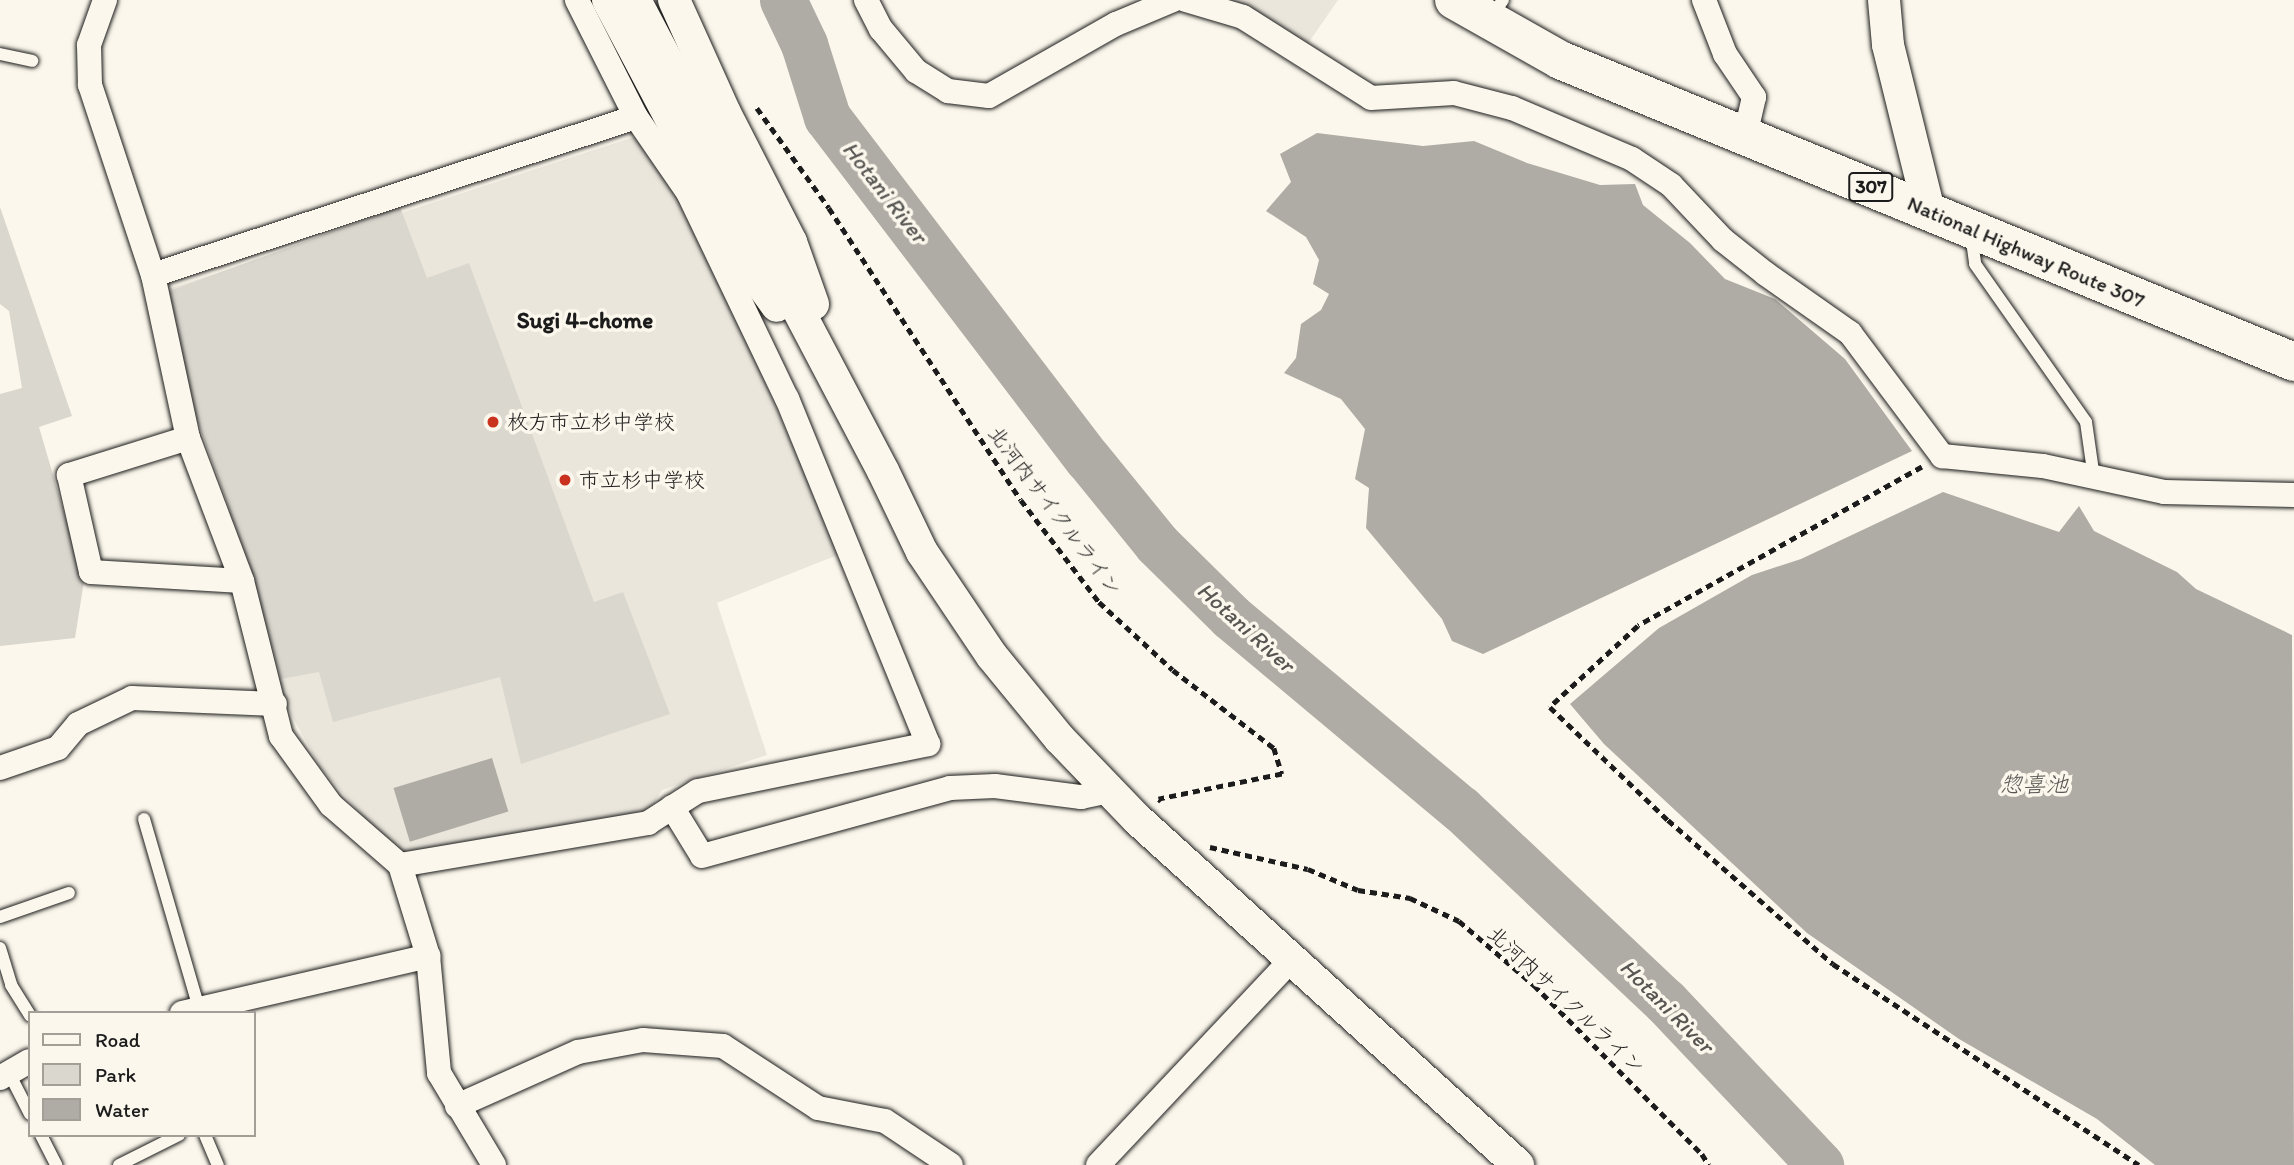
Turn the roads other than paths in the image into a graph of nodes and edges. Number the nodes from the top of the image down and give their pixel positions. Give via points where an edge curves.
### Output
1 (105, 0) edge
2 (577, 0) edge
3 (608, 0) edge
4 (674, 0) edge
5 (866, 0) edge
6 (1173, 0) edge
7 (1186, 0) edge
8 (1454, 0) edge
9 (1704, 0) edge
10 (1884, 0) edge
11 (1495, 10) edge
12 (640, 12) edge
13 (0, 54) edge
14 (32, 61) dead end
15 (636, 117) junction
16 (1745, 136) junction
17 (1929, 211) junction
18 (1970, 229) junction
19 (153, 275) junction
20 (2294, 362) edge
21 (849, 407) junction
22 (188, 438) junction
23 (2094, 478) junction
24 (2294, 495) edge
25 (242, 581) junction
26 (275, 704) junction
27 (0, 768) edge
28 (1110, 791) junction
29 (672, 807) junction
30 (144, 819) dead end
31 (400, 865) junction
32 (69, 893) dead end
33 (0, 917) edge
34 (0, 948) edge
35 (428, 956) junction
36 (1291, 960) junction
37 (191, 1010) edge
38 (28, 1013) edge
39 (13, 1071) edge
40 (457, 1106) junction
41 (28, 1109) edge
42 (42, 1137) edge
43 (175, 1137) edge
44 (206, 1137) edge
45 (56, 1165) edge
46 (119, 1165) edge
47 (218, 1165) edge
48 (494, 1165) edge
49 (951, 1165) edge
50 (1098, 1165) edge
51 (1518, 1165) edge

1 - 19 street via 89,45 90,85
2 - 15 street
3 - 21 street via 751,270
4 - 21 street via 791,242
5 - 6 street via 881,29 916,71 948,91 989,96 1116,24
7 - 23 street via 1243,18 1371,98 1454,93 1512,108 1633,159 1671,185 1723,240 1850,333 1941,456 2043,467
8 - 11 highway, National Highway Route 307 / 307
9 - 16 street via 1725,54 1754,97
10 - 17 street via 1888,45
11 - 16 highway, National Highway Route 307 / 307 via 1560,60
12 - 21 street
13 - 14 lane
15 - 19 street
15 - 29 street via 689,194 787,399 928,744 698,791
16 - 17 highway, National Highway Route 307 / 307
17 - 18 highway, National Highway Route 307 / 307
18 - 20 highway, National Highway Route 307 / 307
18 - 23 lane via 1975,264 2087,422
19 - 22 street
21 - 28 street via 922,552 959,610 1060,739
22 - 25 street
22 - 25 street via 69,475 91,572
23 - 24 street via 2164,492
25 - 26 street
26 - 27 street via 132,698 78,724 58,748
26 - 31 street via 281,736 331,805
28 - 29 street via 1081,797 995,786 950,788 702,856
28 - 36 street
29 - 31 street via 648,823
30 - 37 lane
31 - 35 street
32 - 33 lane
34 - 38 lane via 11,985
35 - 37 street
35 - 40 street via 439,1073
36 - 50 street
36 - 51 street
39 - 41 lane
40 - 48 street
40 - 49 street via 578,1052 643,1040 723,1046 818,1108 885,1121
42 - 45 lane
43 - 46 lane
44 - 47 lane

